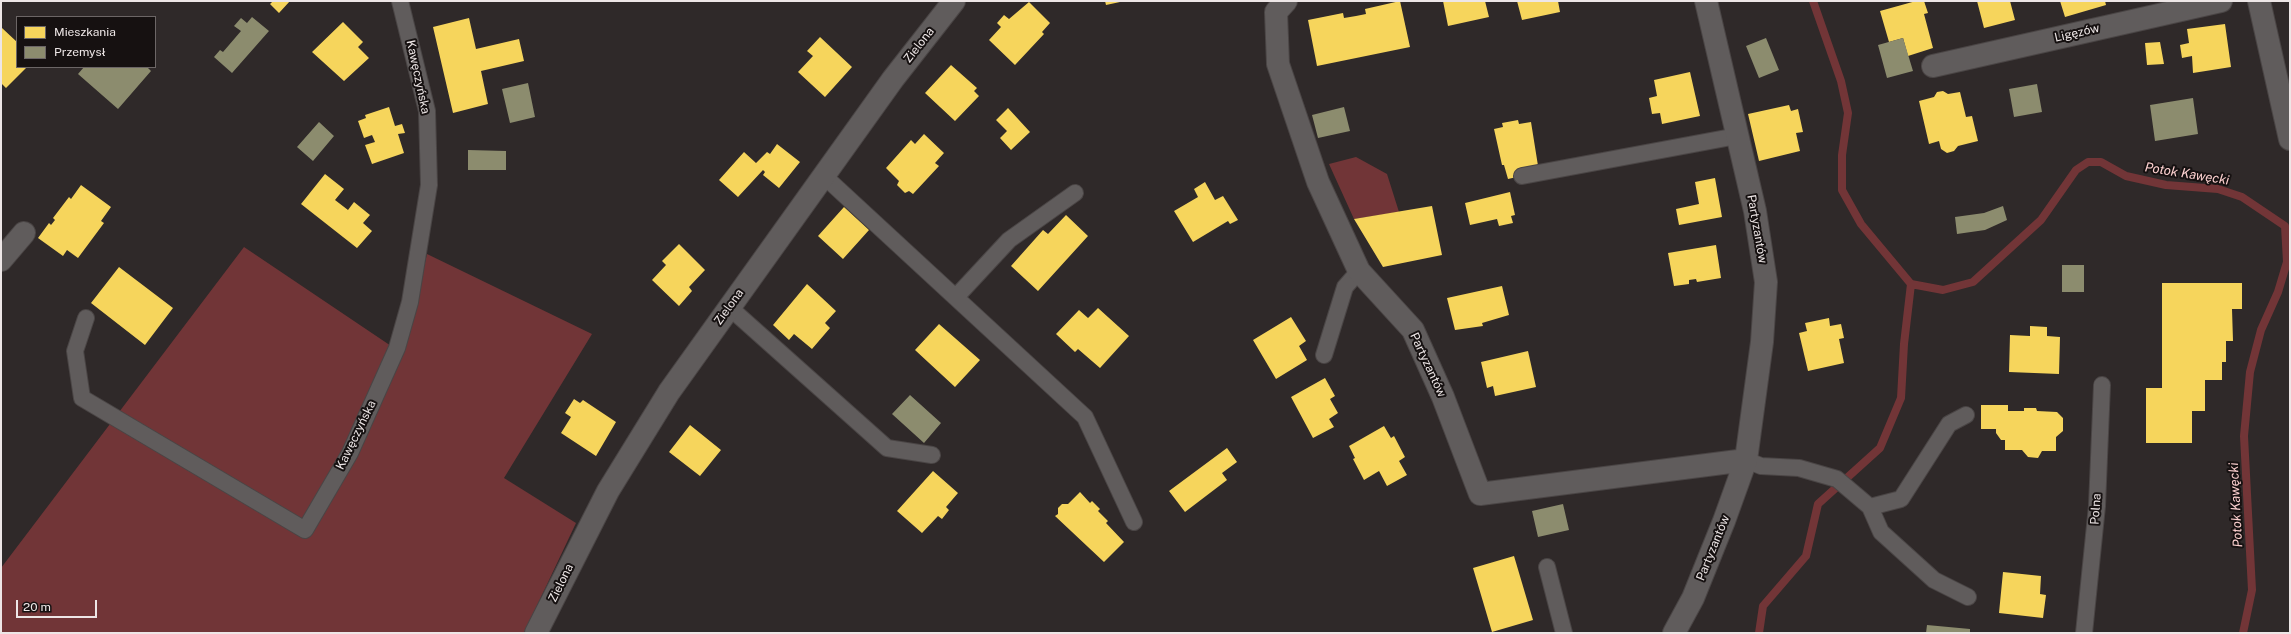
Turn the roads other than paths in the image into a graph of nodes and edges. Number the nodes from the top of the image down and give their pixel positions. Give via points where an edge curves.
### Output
1 (400, 1) edge
2 (954, 1) edge
3 (1286, 1) edge
4 (1706, 1) edge
5 (2221, 1) edge
6 (2259, 1) edge
7 (1934, 66) dead end
8 (1737, 136) junction
9 (2290, 139) edge
10 (824, 176) junction
11 (1522, 176) dead end
12 (1075, 193) dead end
13 (24, 233) dead end
14 (1, 260) edge
15 (1359, 271) junction
16 (956, 297) junction
17 (729, 307) junction
18 (86, 318) dead end
19 (1324, 355) dead end
20 (2102, 385) dead end
21 (1966, 415) dead end
22 (932, 455) dead end
23 (1746, 460) junction
24 (1870, 507) junction
25 (1134, 522) dead end
26 (1547, 567) dead end
27 (1968, 597) dead end
28 (536, 633) edge
29 (1564, 633) edge
30 (1674, 633) edge
31 (2084, 633) edge

1 - 18 lane, Kawęczyńska via 426,111 429,178 410,302 397,348 350,453 305,530 82,398 75,351
2 - 10 street, Zielona via 893,79
3 - 15 street, Partyzantów via 1276,12 1278,64 1296,99 1318,182
4 - 8 street, Partyzantów
5 - 7 street, Ligęzów
6 - 9 street
8 - 11 lane
8 - 23 street, Partyzantów via 1755,211 1766,282 1762,342
10 - 16 lane
10 - 17 street, Zielona
12 - 16 lane via 1009,240
13 - 14 street
15 - 19 lane via 1345,287
15 - 23 street, Partyzantów via 1412,330 1443,397 1480,494
16 - 25 lane via 1085,417
17 - 22 lane via 887,448
17 - 28 street, Zielona via 628,456
20 - 31 lane, Polna via 2097,506
21 - 24 lane via 1949,424 1901,499
23 - 24 lane via 1762,466 1799,468 1837,479
23 - 30 street, Partyzantów via 1693,598
24 - 27 lane via 1881,532 1934,580
26 - 29 lane

